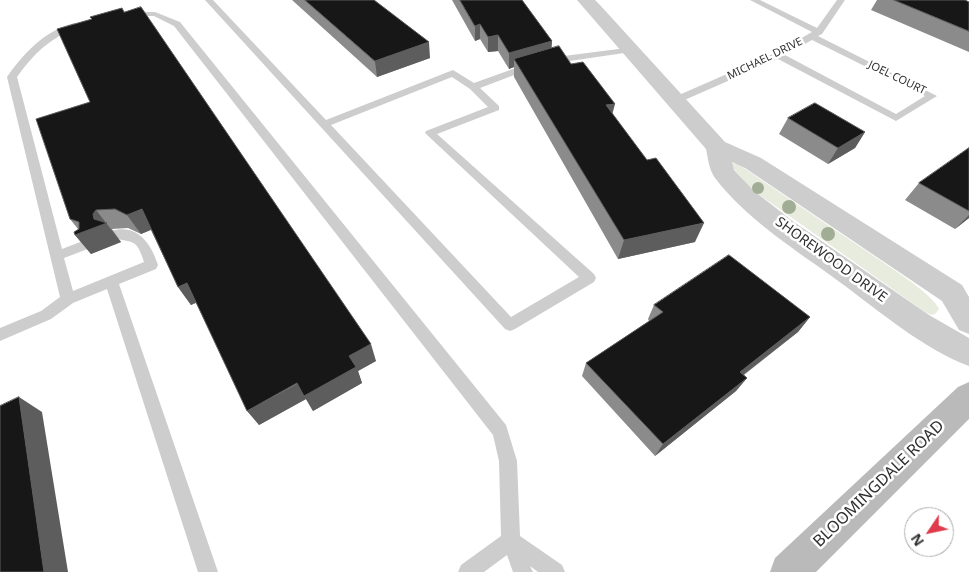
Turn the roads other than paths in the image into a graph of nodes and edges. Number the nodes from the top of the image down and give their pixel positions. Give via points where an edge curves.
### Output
1 (209, 0) edge
2 (585, 0) edge
3 (754, 0) edge
4 (836, 3) edge
5 (118, 16) edge
6 (85, 22) edge
7 (815, 34) junction
8 (631, 49) junction
9 (778, 55) junction
10 (473, 88) junction
11 (676, 100) junction
12 (324, 124) junction
13 (717, 147) junction
14 (115, 234) edge
15 (88, 244) edge
16 (57, 256) junction
17 (111, 281) junction
18 (68, 299) junction
19 (969, 322) edge
20 (0, 335) edge
21 (969, 353) edge
22 (969, 397) edge
23 (511, 541) junction
24 (208, 572) edge
25 (468, 572) edge
26 (523, 572) edge
27 (555, 572) edge
28 (789, 572) edge

1 - 12 lane
2 - 8 street, SHOREWOOD DRIVE
3 - 7 lane
4 - 7 lane, MICHAEL DRIVE
5 - 23 lane via 155,14 177,24 500,432 508,461
6 - 16 lane via 60,30 41,43 12,77
7 - 9 lane, MICHAEL DRIVE
7 - 9 lane, JOEL COURT via 932,96 896,118
8 - 10 lane via 527,67
8 - 11 street, SHOREWOOD DRIVE
9 - 11 lane, MICHAEL DRIVE
10 - 12 lane via 453,73
10 - 12 lane via 495,108 430,133 589,278 510,325
11 - 13 street, SHOREWOOD DRIVE
13 - 19 street, SHOREWOOD DRIVE via 753,163 952,293
13 - 21 street, SHOREWOOD DRIVE via 722,172 746,198 919,324
14 - 17 lane via 137,237 146,247 152,265
15 - 16 lane
16 - 18 lane
17 - 18 lane
17 - 24 lane
18 - 20 lane via 46,315
22 - 28 street, BLOOMINGDALE ROAD
23 - 25 lane
23 - 26 lane
23 - 27 lane

